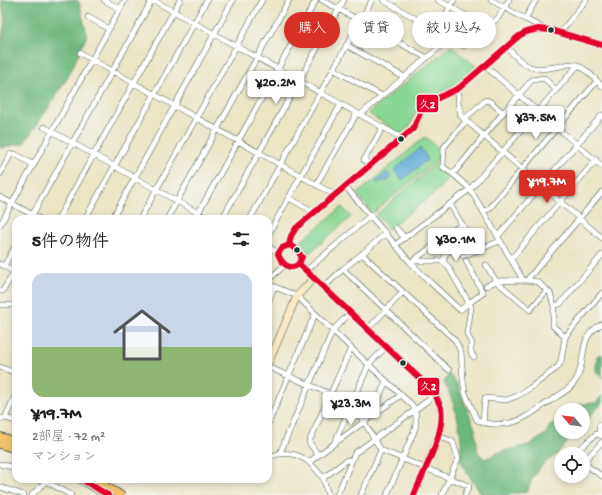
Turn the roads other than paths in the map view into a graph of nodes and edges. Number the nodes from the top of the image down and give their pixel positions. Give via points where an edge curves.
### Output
1 (104, 0) edge
2 (125, 0) edge
3 (153, 0) edge
4 (180, 0) edge
5 (207, 0) edge
6 (233, 0) edge
7 (262, 0) edge
8 (289, 0) edge
9 (316, 0) edge
10 (322, 0) edge
11 (344, 0) edge
12 (372, 0) edge
13 (383, 0) edge
14 (438, 0) edge
15 (454, 0) edge
16 (491, 0) edge
17 (509, 0) edge
18 (536, 0) edge
19 (584, 1) edge
20 (450, 7) junction
21 (504, 8) junction
22 (120, 9) junction
23 (339, 9) junction
24 (174, 11) junction
25 (365, 12) edge
26 (447, 12) edge
27 (459, 12) edge
28 (348, 14) edge
29 (412, 16) edge
30 (88, 18) dead end
31 (525, 19) junction
32 (496, 20) edge
33 (194, 23) junction
34 (109, 29) junction
35 (544, 29) junction
36 (560, 32) junction
37 (214, 34) junction
38 (348, 42) edge
39 (346, 45) junction
40 (602, 45) edge
41 (236, 46) junction
42 (404, 46) edge
43 (507, 47) junction
44 (438, 48) edge
45 (80, 53) dead end
46 (257, 58) junction
47 (426, 58) junction
48 (92, 60) junction
49 (578, 65) junction
50 (485, 66) junction
51 (278, 69) junction
52 (333, 69) junction
53 (113, 71) junction
54 (404, 77) junction
55 (299, 81) junction
56 (597, 81) junction
57 (134, 83) junction
58 (602, 86) edge
59 (459, 88) junction
60 (556, 90) junction
61 (320, 92) junction
62 (154, 94) junction
63 (519, 95) junction
64 (382, 96) junction
65 (342, 104) junction
66 (174, 106) junction
67 (538, 112) junction
68 (503, 113) junction
69 (358, 114) junction
70 (602, 115) edge
71 (196, 118) junction
72 (465, 120) junction
73 (44, 127) dead end
74 (383, 128) junction
75 (557, 128) junction
76 (217, 129) junction
77 (52, 131) junction
78 (484, 136) junction
79 (402, 138) junction
80 (238, 141) junction
81 (73, 143) junction
82 (577, 144) junction
83 (259, 152) junction
84 (502, 152) junction
85 (94, 155) junction
86 (596, 160) junction
87 (368, 163) dead end
88 (280, 164) junction
89 (34, 165) junction
90 (114, 166) junction
91 (602, 166) edge
92 (522, 169) junction
93 (1, 172) edge
94 (453, 174) junction
95 (301, 176) junction
96 (135, 178) junction
97 (316, 185) junction
98 (345, 186) junction
99 (541, 186) junction
100 (470, 189) junction
101 (156, 190) junction
102 (602, 192) edge
103 (335, 195) junction
104 (0, 197) edge
105 (289, 198) junction
106 (177, 201) junction
107 (560, 202) junction
108 (12, 203) junction
109 (450, 204) junction
110 (483, 211) junction
111 (314, 212) junction
112 (198, 213) junction
113 (28, 215) edge
114 (32, 215) edge
115 (60, 215) edge
116 (87, 215) edge
117 (114, 215) edge
118 (142, 215) edge
119 (169, 215) edge
120 (202, 215) edge
121 (224, 215) edge
122 (252, 215) edge
123 (371, 215) junction
124 (580, 218) junction
125 (462, 224) junction
126 (0, 225) edge
127 (272, 228) edge
128 (396, 228) dead end
129 (386, 234) junction
130 (405, 238) junction
131 (499, 238) junction
132 (602, 238) edge
133 (290, 245) junction
134 (395, 245) junction
135 (272, 249) edge
136 (477, 250) junction
137 (12, 251) edge
138 (279, 253) junction
139 (362, 254) junction
140 (602, 255) edge
141 (511, 259) junction
142 (443, 260) junction
143 (466, 261) dead end
144 (411, 262) junction
145 (299, 264) junction
146 (2, 265) edge
147 (285, 265) junction
148 (486, 265) dead end
149 (343, 269) junction
150 (12, 270) edge
151 (307, 270) junction
152 (272, 276) edge
153 (12, 277) edge
154 (314, 278) junction
155 (525, 280) junction
156 (496, 281) junction
157 (486, 286) dead end
158 (274, 287) joint
159 (323, 288) junction
160 (547, 290) junction
161 (0, 291) edge
162 (272, 292) edge
163 (403, 292) junction
164 (602, 293) edge
165 (297, 296) junction
166 (469, 303) junction
167 (0, 305) edge
168 (12, 305) edge
169 (554, 306) junction
170 (386, 310) junction
171 (350, 313) junction
172 (315, 314) junction
173 (602, 324) edge
174 (333, 330) junction
175 (367, 330) junction
176 (565, 336) junction
177 (386, 347) junction
178 (351, 348) junction
179 (272, 355) edge
180 (474, 357) dead end
181 (369, 364) junction
182 (1, 369) edge
183 (272, 369) edge
184 (449, 370) dead end
185 (12, 372) edge
186 (288, 376) junction
187 (386, 381) junction
188 (309, 385) junction
189 (330, 394) junction
190 (401, 395) junction
191 (435, 395) junction
192 (12, 402) edge
193 (351, 403) junction
194 (415, 410) junction
195 (272, 414) edge
196 (371, 418) junction
197 (3, 419) edge
198 (364, 422) junction
199 (483, 423) junction
200 (602, 424) edge
201 (439, 436) junction
202 (601, 436) edge
203 (0, 437) edge
204 (375, 439) junction
205 (12, 441) edge
206 (602, 442) edge
207 (335, 443) junction
208 (586, 443) junction
209 (0, 444) edge
210 (581, 447) edge
211 (12, 448) edge
212 (381, 450) junction
213 (594, 450) junction
214 (280, 454) junction
215 (318, 455) junction
216 (272, 456) edge
217 (402, 458) junction
218 (352, 460) junction
219 (309, 462) junction
220 (0, 464) edge
221 (12, 467) edge
222 (425, 468) junction
223 (602, 476) edge
224 (322, 478) junction
225 (449, 478) junction
226 (43, 483) edge
227 (51, 483) edge
228 (88, 483) edge
229 (100, 483) edge
230 (0, 487) edge
231 (24, 495) edge
232 (32, 495) edge
233 (71, 495) edge
234 (108, 495) edge
235 (120, 495) edge
236 (328, 495) edge
237 (337, 495) edge
238 (361, 495) edge
239 (387, 495) edge
240 (414, 495) edge
241 (442, 495) edge
242 (465, 495) edge

1 - 22 street
2 - 22 street
3 - 24 street
3 - 53 street
4 - 24 street
5 - 33 street
6 - 37 street
7 - 41 street
8 - 46 street
9 - 51 street
10 - 23 street
11 - 23 street
12 - 25 street
13 - 29 street
14 - 20 street
15 - 20 street
16 - 21 street
17 - 21 street
18 - 31 street
19 - 36 street
20 - 26 street
20 - 27 street
21 - 31 street
21 - 32 street
22 - 34 street
23 - 28 street
23 - 55 street
24 - 33 street
24 - 57 street
30 - 34 street
31 - 35 street
33 - 37 street
33 - 62 street
34 - 48 street
35 - 36 street
35 - 43 street via 526,32
36 - 40 street
37 - 41 street
37 - 66 street
38 - 39 street
39 - 52 street
39 - 54 street
41 - 46 street
41 - 71 street
42 - 47 street
43 - 49 street via 518,60 535,68
43 - 50 street
44 - 47 street
45 - 48 street
46 - 51 street
46 - 76 street
47 - 54 street
48 - 53 street
48 - 77 street
49 - 56 street
49 - 60 street
50 - 59 street
50 - 63 street
51 - 55 street
51 - 80 street
52 - 61 street
52 - 64 street
53 - 57 street
53 - 81 street
54 - 64 street
55 - 61 street
55 - 83 street
56 - 58 street
56 - 75 street
57 - 62 street
57 - 85 street
59 - 72 street via 458,103 461,116
59 - 79 street via 429,103 420,112 414,127
60 - 63 street via 544,78 532,80
60 - 67 street
61 - 65 street
61 - 88 street
62 - 66 street
62 - 90 street
63 - 67 street
63 - 68 street
64 - 69 street
65 - 69 street
65 - 95 street
66 - 71 street
66 - 96 street
67 - 75 street
67 - 84 street
68 - 72 street via 486,100
68 - 78 street
69 - 74 street
69 - 97 street
70 - 82 street
71 - 76 street
71 - 101 street
72 - 78 street
72 - 94 street via 444,147 443,167
73 - 77 street
74 - 79 street
74 - 87 street via 364,160
75 - 82 street
75 - 92 street
76 - 80 street
76 - 106 street
77 - 81 street
77 - 89 street
78 - 84 street
78 - 94 street
79 - 98 street
80 - 83 street
80 - 112 street
81 - 85 street
81 - 114 street
82 - 86 street
82 - 99 street
83 - 88 street
83 - 121 street
84 - 92 street
84 - 100 street
85 - 90 street
85 - 115 street
86 - 91 street
86 - 107 street
88 - 95 street
88 - 122 street
89 - 93 street via 11,154
89 - 108 street
90 - 96 street
90 - 116 street
92 - 99 street
92 - 110 street via 489,209
94 - 100 street
95 - 97 street
95 - 105 street
96 - 101 street
96 - 117 street
97 - 103 street
98 - 103 street
98 - 123 street
99 - 107 street
99 - 131 street
100 - 109 street
100 - 110 street
101 - 106 street
101 - 118 street
102 - 124 street
103 - 111 street
104 - 108 street
105 - 111 street
105 - 127 street
106 - 112 street
106 - 119 street
107 - 124 street
107 - 141 street
108 - 113 street
108 - 126 street
109 - 125 street
109 - 130 street
110 - 131 street
111 - 133 street via 298,225 291,236
112 - 120 street
123 - 129 street
123 - 151 street
124 - 132 street
124 - 155 street
125 - 136 street
125 - 144 street
128 - 130 street
129 - 134 street
129 - 139 street
130 - 134 street
131 - 136 street
131 - 141 street
133 - 138 street via 282,248
133 - 145 street via 301,255
134 - 144 street
135 - 138 street
136 - 142 street via 463,256 451,250 446,253
137 - 146 street
138 - 147 street via 279,258
139 - 149 street
139 - 163 street
140 - 169 street via 560,304
141 - 155 street
142 - 144 street
142 - 166 street
143 - 166 street via 483,293
144 - 166 street via 460,310
145 - 147 street via 291,268
145 - 151 street
146 - 150 street
147 - 152 street
148 - 156 street
149 - 159 street
149 - 170 street
151 - 154 street
153 - 161 street via 3,291
154 - 159 street
154 - 165 street
155 - 156 street
155 - 160 street via 538,282
156 - 157 street
156 - 160 street via 530,310
158 - 162 street
158 - 165 street
159 - 171 street
160 - 169 street
163 - 170 street
163 - 199 street via 455,340 461,352 465,393 477,420
164 - 176 street
165 - 172 street
165 - 179 street
166 - 180 street via 471,307 468,334 472,344 471,354
167 - 168 street
169 - 176 street via 553,326
170 - 175 street
170 - 184 street
171 - 174 street
171 - 175 street
172 - 174 street
172 - 186 street
173 - 199 street via 591,332 586,341 580,372 570,388 514,422 495,425
174 - 178 street
174 - 188 street
175 - 177 street
176 - 199 street via 558,367 517,396 506,400 485,398
177 - 181 street
177 - 191 street
178 - 181 street
178 - 189 street
181 - 187 street
181 - 193 street
182 - 185 street
183 - 186 street
186 - 188 street
186 - 195 street
187 - 190 street
187 - 196 street
188 - 189 street
188 - 214 street
189 - 193 street
189 - 215 street via 309,442
190 - 194 street
190 - 196 street
191 - 194 street
191 - 201 street via 442,415
192 - 197 street
193 - 198 street
193 - 207 street
194 - 204 street
194 - 217 street via 416,424
196 - 198 street
198 - 204 street
198 - 207 street
200 - 202 street via 599,427
201 - 222 street
201 - 225 street via 453,442 458,459
202 - 208 street via 596,434
203 - 205 main road
204 - 212 street
204 - 218 street via 355,453
206 - 213 street
207 - 215 street
208 - 210 street
208 - 213 street
209 - 211 main road
212 - 217 street
212 - 238 street
213 - 223 street via 584,461
214 - 216 street
214 - 219 street via 295,454
215 - 219 street
217 - 222 street
217 - 239 street
218 - 224 street via 347,460
218 - 237 street
219 - 224 street
220 - 221 street
222 - 225 street
222 - 240 street
224 - 236 street
225 - 241 street
225 - 242 street via 469,486
226 - 232 street
227 - 233 street
228 - 234 main road
229 - 235 main road
230 - 231 street

